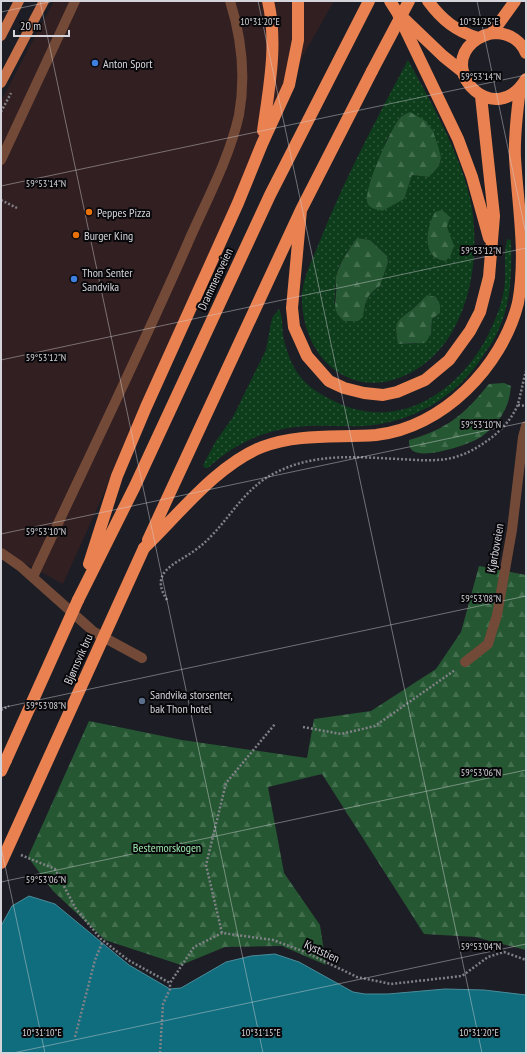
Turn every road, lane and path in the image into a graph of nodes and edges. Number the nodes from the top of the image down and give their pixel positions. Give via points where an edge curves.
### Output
1 (19, 1) edge
2 (44, 1) edge
3 (75, 1) edge
4 (230, 1) edge
5 (268, 1) edge
6 (298, 1) edge
7 (370, 1) edge
8 (390, 1) edge
9 (409, 1) edge
10 (428, 1) edge
11 (515, 1) edge
12 (397, 12) junction
13 (492, 33) junction
14 (1, 36) edge
15 (478, 38) junction
16 (526, 53) edge
17 (463, 72) junction
18 (1, 83) edge
19 (523, 84) edge
20 (481, 96) junction
21 (262, 144) junction
22 (1, 160) edge
23 (1, 200) edge
24 (17, 208) dead end
25 (301, 210) junction
26 (491, 244) junction
27 (526, 371) edge
28 (518, 405) junction
29 (526, 406) edge
30 (526, 426) edge
31 (106, 532) junction
32 (144, 548) junction
33 (1, 553) edge
34 (36, 581) junction
35 (167, 600) dead end
36 (142, 658) dead end
37 (465, 662) joint
38 (8, 706) dead end
39 (1, 710) edge
40 (276, 724) dead end
41 (303, 727) dead end
42 (1, 772) edge
43 (33, 860) dead end
44 (1, 863) edge
45 (222, 933) junction
46 (102, 943) dead end
47 (526, 960) edge
48 (170, 982) junction
49 (76, 1037) dead end
50 (160, 1053) edge

1 - 14 main road
2 - 18 main road
3 - 22 street
4 - 34 street via 241,46 243,72 239,113 229,150
5 - 21 highway via 272,22 272,57
6 - 21 highway via 298,40 289,85
7 - 31 highway, Drammensveien via 267,202
8 - 12 highway
9 - 25 highway, bridge
10 - 15 highway via 453,27
11 - 13 highway
12 - 17 highway
12 - 26 highway via 458,138
13 - 15 highway
13 - 16 highway via 508,35 515,39
15 - 17 highway via 470,44 465,53
17 - 20 highway via 466,82
19 - 20 highway via 515,94 502,99
19 - 32 highway via 515,135 523,235 523,280 513,322 490,363 458,396 427,419 385,434 322,436 280,441 261,448 232,464
20 - 26 highway via 494,216
21 - 31 highway via 140,421 118,476
23 - 24 path
25 - 26 highway via 292,308 296,334 306,356 329,381 364,393 383,395 412,387 436,373 449,360 480,312 490,277
25 - 32 highway, Bjørnsvik bru
27 - 28 path
28 - 29 path
28 - 35 path via 508,422 487,441 464,454 435,461 365,457 316,458 278,471 246,494 212,536 169,566 160,583
30 - 37 street, Kjørboveien via 497,615 488,644
31 - 42 highway, Bjørnsvik bru, bridge
32 - 44 highway, Bjørnsvik bru, bridge
33 - 34 street
34 - 36 street, bridge via 94,632
37 - 41 path via 375,726 341,734
38 - 39 path
40 - 45 path via 226,783 206,865
43 - 48 path via 55,870 76,909 101,939 128,960
45 - 47 path, Kyststien via 273,940 357,977 391,984 462,976 488,957 504,952
45 - 48 path via 194,947
46 - 49 path via 95,960
48 - 50 path via 170,989 163,1004

